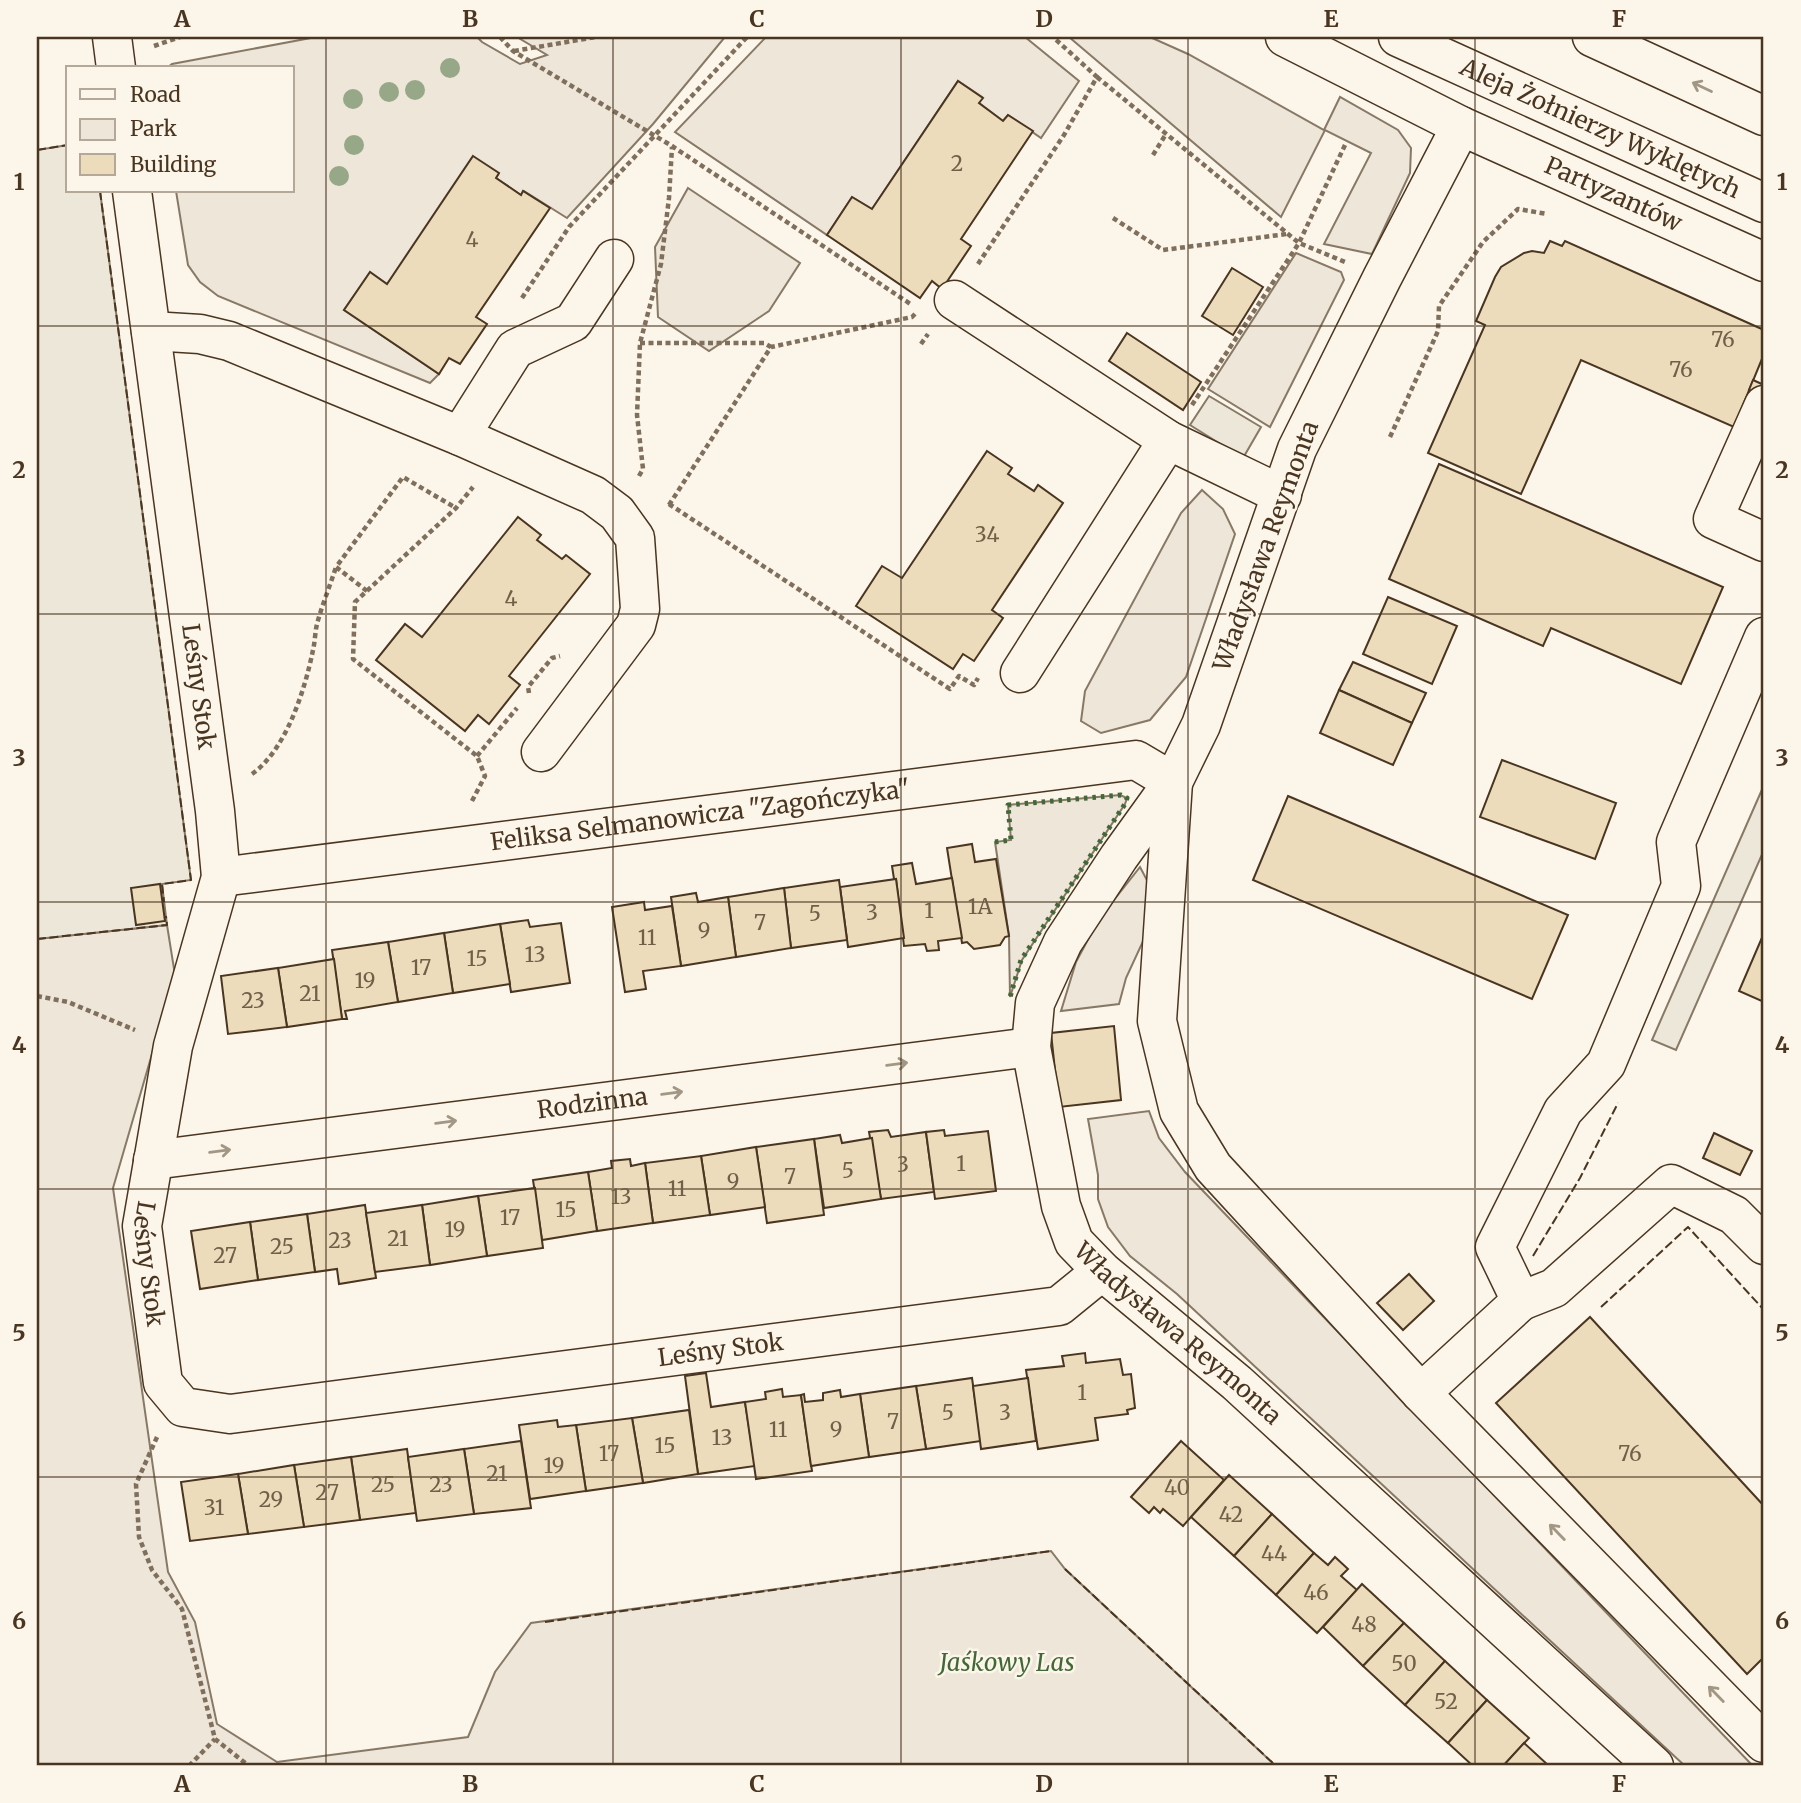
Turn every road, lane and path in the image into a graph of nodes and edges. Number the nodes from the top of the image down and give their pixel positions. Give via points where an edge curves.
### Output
1 (180, 37) edge
2 (500, 37) edge
3 (596, 37) edge
4 (747, 37) edge
5 (1053, 37) edge
6 (1285, 37) edge
7 (1398, 37) edge
8 (1592, 37) edge
9 (125, 51) edge
10 (513, 51) junction
11 (1097, 77) junction
12 (1764, 116) edge
13 (1461, 126) junction
14 (1166, 134) junction
15 (654, 135) junction
16 (1345, 145) dead end
17 (672, 146) junction
18 (1153, 155) dead end
19 (132, 192) edge
20 (1764, 203) edge
21 (1553, 215) dead end
22 (1113, 218) dead end
23 (1287, 234) junction
24 (1299, 243) junction
25 (614, 259) dead end
26 (1764, 262) edge
27 (1357, 267) dead end
28 (954, 300) joint
29 (518, 304) dead end
30 (151, 331) junction
31 (929, 334) dead end
32 (640, 343) junction
33 (921, 344) dead end
34 (771, 347) junction
35 (1764, 405) edge
36 (460, 436) junction
37 (1390, 437) dead end
38 (1168, 440) junction
39 (472, 489) dead end
40 (1282, 495) junction
41 (669, 504) junction
42 (456, 508) junction
43 (617, 513) junction
44 (663, 514) dead end
45 (1764, 542) edge
46 (336, 567) junction
47 (367, 591) junction
48 (1764, 637) edge
49 (558, 663) dead end
50 (1020, 673) dead end
51 (956, 681) dead end
52 (533, 693) dead end
53 (520, 704) dead end
54 (541, 752) dead end
55 (243, 780) dead end
56 (1173, 782) junction
57 (222, 877) junction
58 (37, 996) edge
59 (173, 1046) junction
60 (1031, 1047) junction
61 (153, 1160) junction
62 (1764, 1245) edge
63 (1102, 1271) junction
64 (1521, 1301) junction
65 (1421, 1393) junction
66 (183, 1407) junction
67 (215, 1739) junction
68 (1764, 1743) edge
69 (189, 1766) edge
70 (249, 1766) edge
71 (1654, 1766) edge

1 - 9 path
2 - 10 path
3 - 10 path
4 - 15 path
5 - 11 path
6 - 13 street, Partyzantów
7 - 20 street, Aleja Żołnierzy Wyklętych
12 -> 8 street
10 - 15 path
11 - 14 path
11 - 28 path via 1064,135
13 - 26 street, Partyzantów
13 - 40 street, Władysława Reymonta via 1297,449
14 - 18 path
14 - 23 path
15 - 17 path
15 - 29 path via 569,227
16 - 24 path
17 - 32 path via 661,264
17 - 34 path via 920,310 912,317
19 - 30 street, Leśny Stok
21 - 37 path via 1518,209 1483,242 1439,306 1438,331
22 - 23 path via 1163,250
23 - 24 path
24 - 27 path
24 - 38 path
25 - 36 street via 573,322 514,349
28 - 38 street
30 - 36 street via 229,341
30 - 57 street, Leśny Stok
31 - 33 path
32 - 34 path via 764,343
32 - 43 path via 637,415 643,469
34 - 41 path
35 - 45 street via 1713,519
36 - 43 street via 593,495
38 - 40 street
38 - 50 street
39 - 42 path
40 - 56 street, Władysława Reymonta via 1201,725
41 - 44 path
41 - 51 path via 950,689
42 - 46 path via 403,477
42 - 47 path
43 - 54 street via 635,538 640,609 636,625
46 - 47 path
46 - 55 path via 288,727 276,749
47 - 53 path via 355,602 353,659 477,755
48 - 64 street via 1676,842 1681,886 1606,1064 1563,1111 1495,1247
49 - 52 path via 561,656 552,658 528,687
56 - 57 street, Feliksa Selmanowicza "Zagończyka" via 1136,760
56 - 60 street, Władysława Reymonta via 1063,942 1035,1003
56 - 65 street, Władysława Reymonta via 1157,1021 1179,1111 1213,1167
57 - 59 street, Leśny Stok
58 - 59 path via 68,1002
59 - 61 street, Leśny Stok
61 -> 60 street, Rodzinna
60 - 63 street, Władysława Reymonta via 1061,1206 1074,1242
61 - 66 street, Leśny Stok via 142,1226 163,1383
62 - 64 street via 1734,1215 1671,1184 1554,1287
63 - 66 street, Leśny Stok via 1059,1306 230,1414
63 - 71 street, Władysława Reymonta via 1237,1383
64 - 65 street
68 -> 65 street, Władysława Reymonta
66 - 67 path via 156,1439 136,1484 139,1537 152,1570 182,1609
67 - 69 path
67 - 70 path

